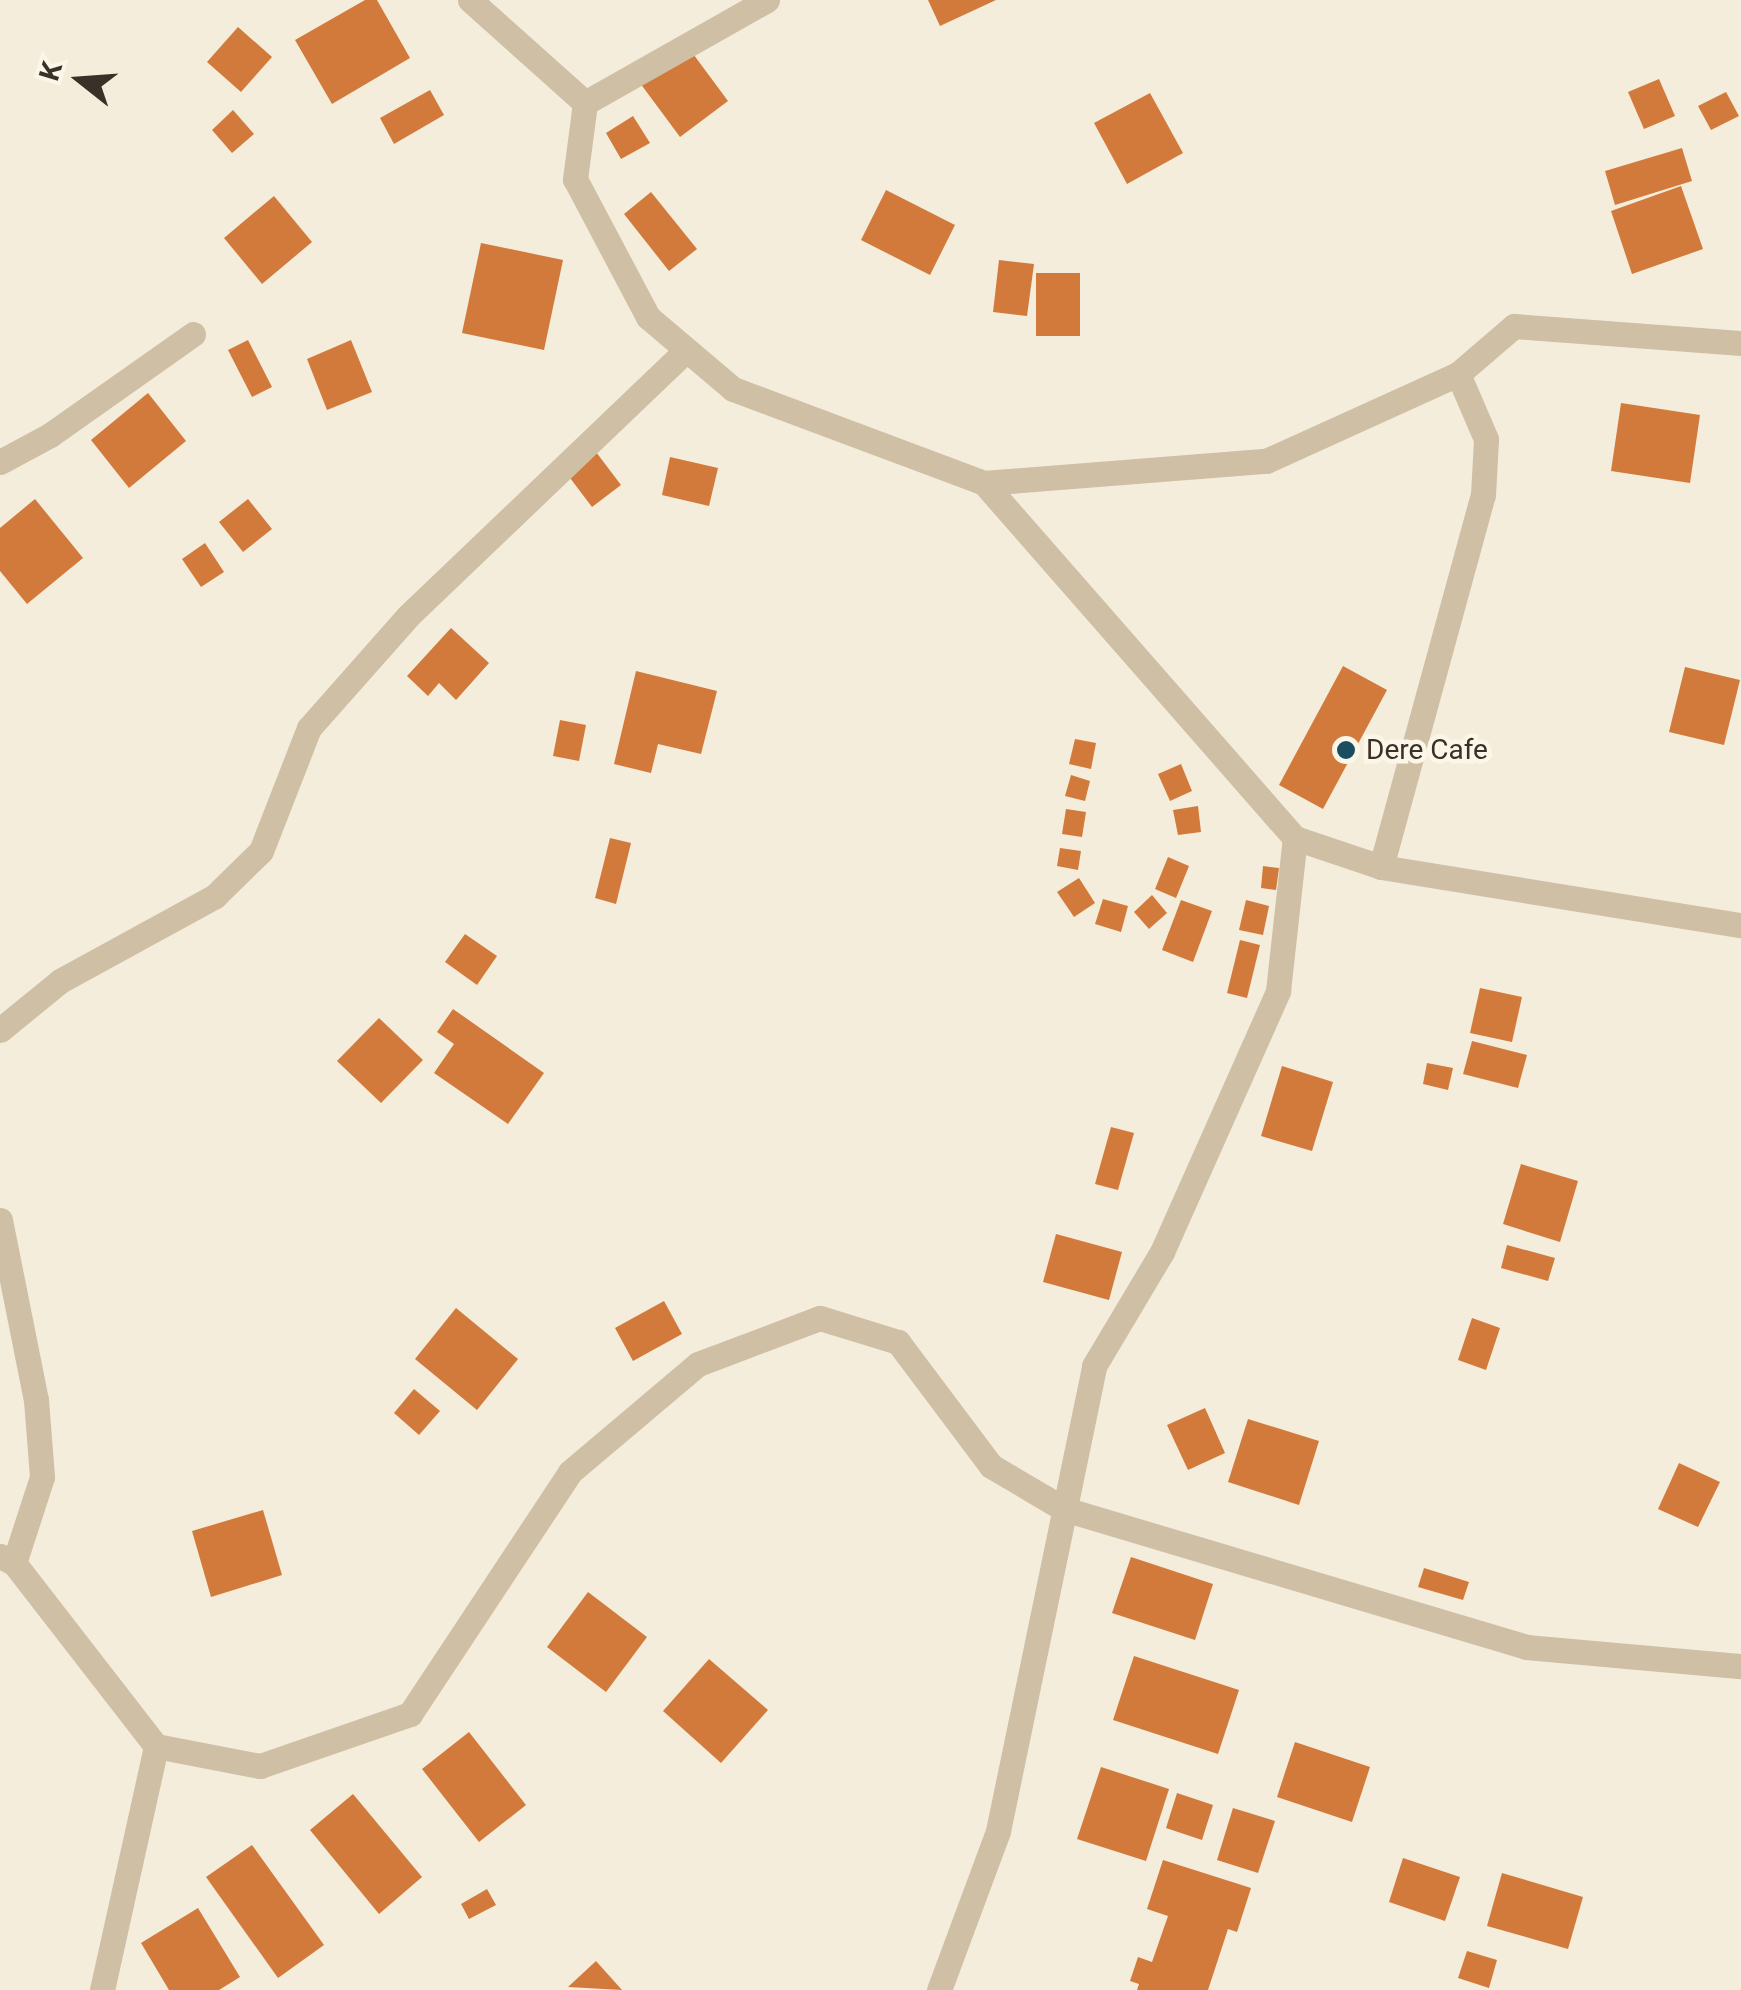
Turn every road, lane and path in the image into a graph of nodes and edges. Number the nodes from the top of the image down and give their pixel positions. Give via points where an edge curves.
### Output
1 (470, 0) edge
2 (767, 0) edge
3 (584, 104) junction
4 (193, 334) dead end
5 (1741, 343) edge
6 (686, 350) junction
7 (1458, 374) junction
8 (0, 462) edge
9 (984, 482) junction
10 (1295, 838) junction
11 (1381, 867) junction
12 (1741, 926) edge
13 (0, 1030) edge
14 (0, 1220) edge
15 (1064, 1508) junction
16 (7, 1559) edge
17 (1741, 1666) edge
18 (156, 1746) junction
19 (102, 1990) edge
20 (939, 1990) edge

1 - 3 street
2 - 3 street
3 - 6 street via 575,179 648,317
4 - 8 street via 50,436
5 - 7 street via 1514,326
6 - 9 street via 733,390
6 - 13 street via 408,616 309,728 262,851 214,896 60,981
7 - 9 street via 1266,461
7 - 11 street via 1486,439 1483,494
9 - 10 street
10 - 11 street
10 - 15 street via 1278,991 1162,1252 1094,1366
11 - 12 street
14 - 16 street via 36,1400 42,1478
15 - 17 street via 1526,1647
15 - 18 street via 991,1466 898,1342 820,1318 698,1364 570,1472 410,1714 260,1766
15 - 20 street via 998,1830
16 - 18 street
18 - 19 street

